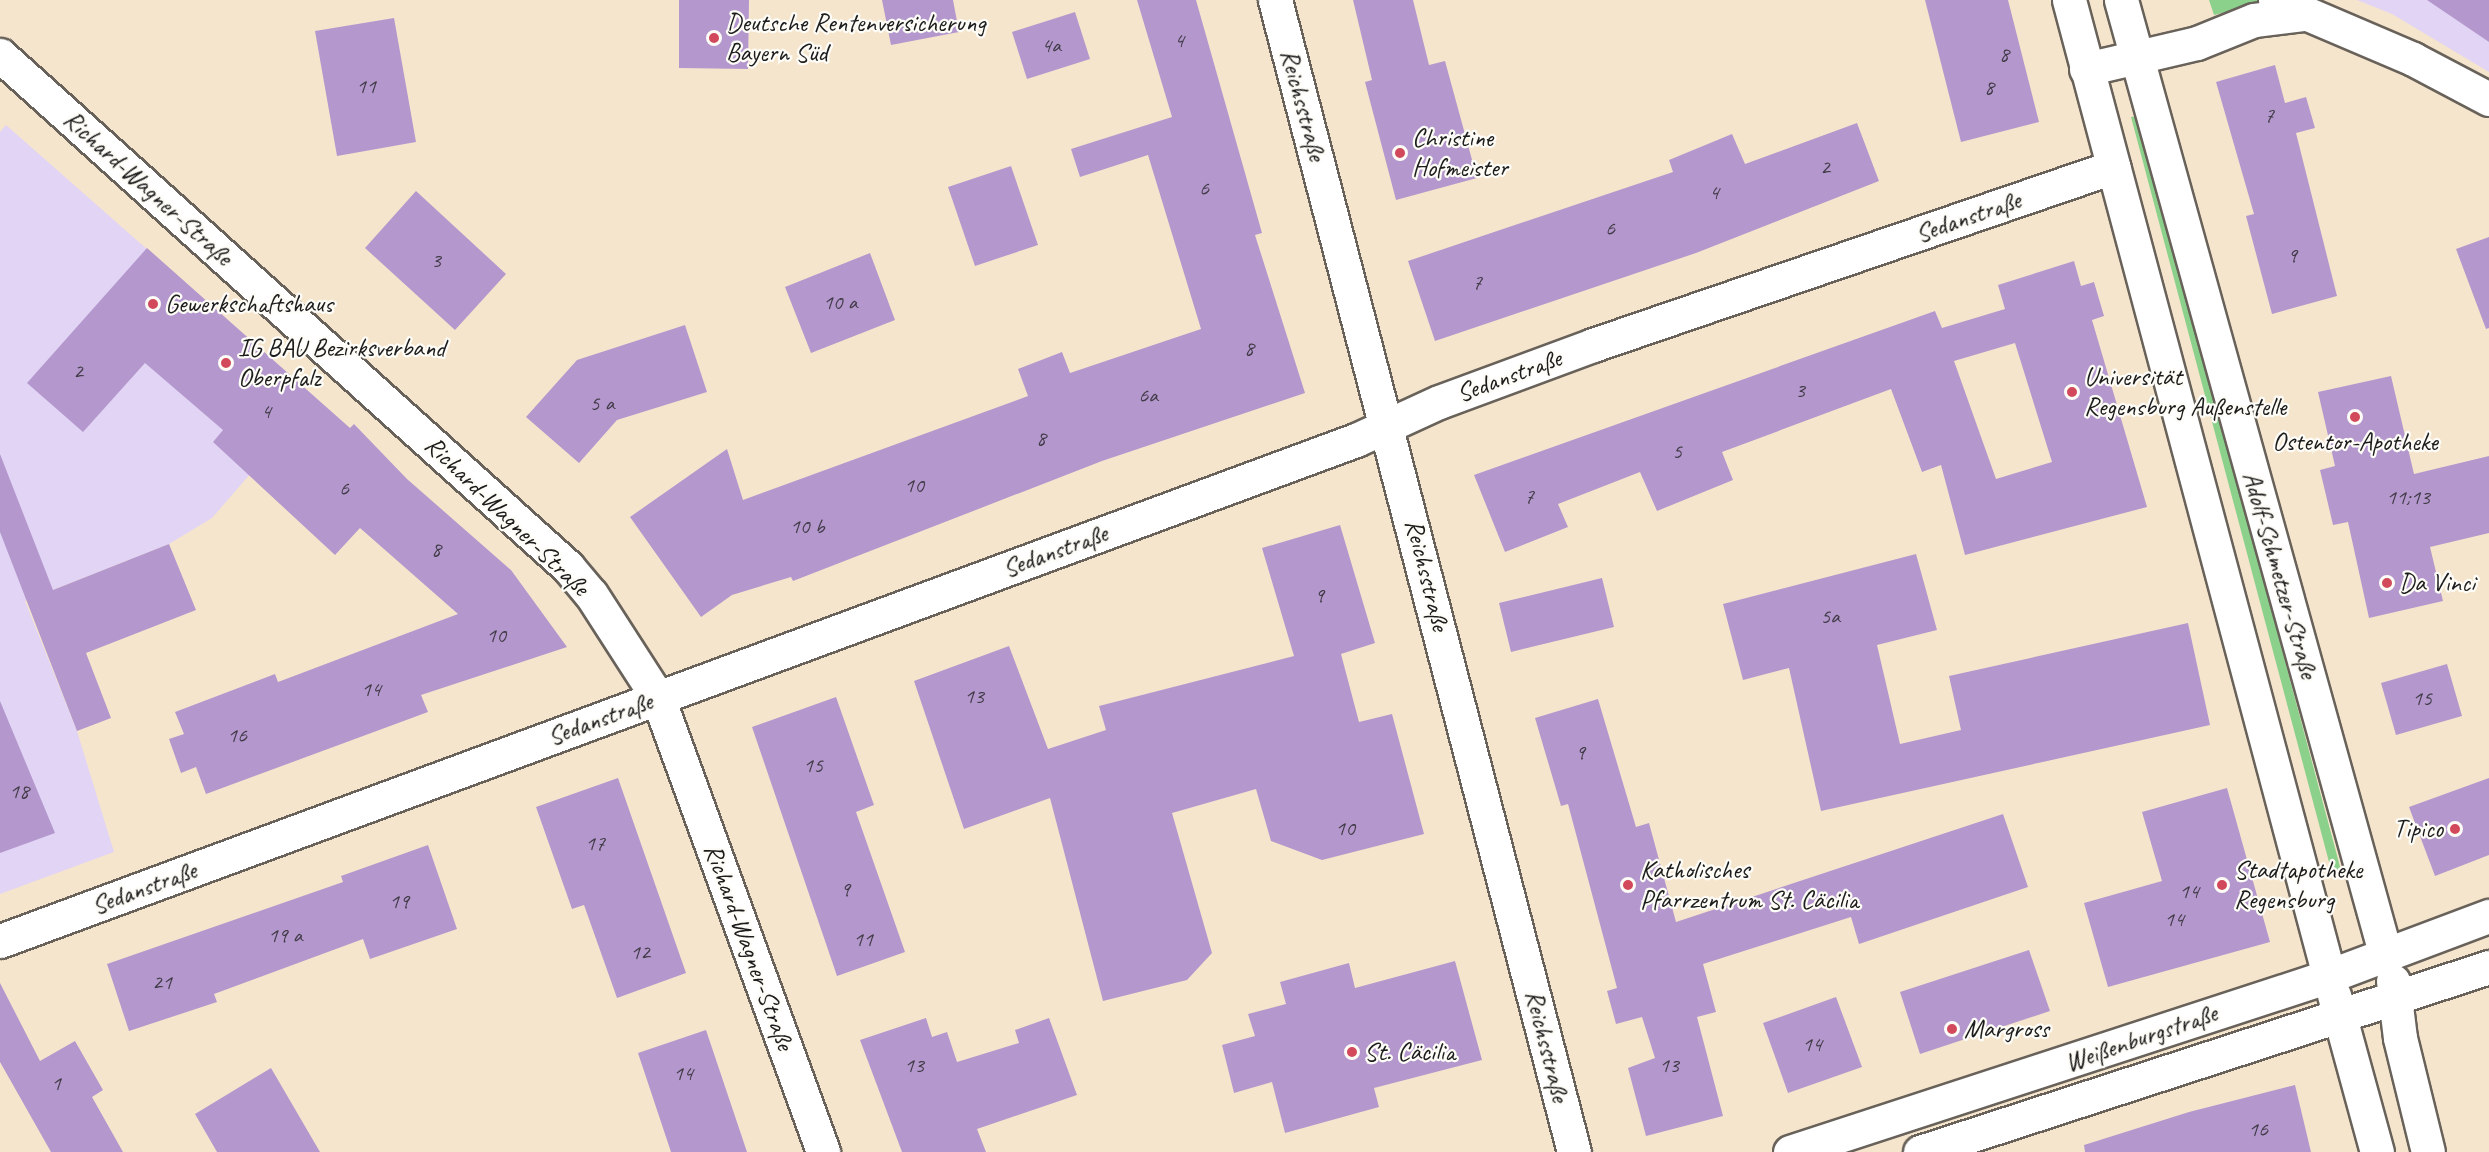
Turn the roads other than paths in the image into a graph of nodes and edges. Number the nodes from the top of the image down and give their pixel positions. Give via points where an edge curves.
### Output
1 (1275, 0) edge
2 (2069, 0) edge
3 (2121, 0) edge
4 (2289, 7) edge
5 (0, 55) edge
6 (2136, 59) junction
7 (2086, 69) junction
8 (2489, 99) edge
9 (2113, 167) junction
10 (1389, 425) junction
11 (658, 698) junction
12 (2489, 916) edge
13 (0, 941) edge
14 (2386, 956) junction
15 (2489, 967) edge
16 (2330, 976) junction
17 (2399, 1000) junction
18 (2340, 1016) junction
19 (823, 1152) edge
20 (1574, 1152) edge
21 (1790, 1152) edge
22 (1920, 1152) edge
23 (2377, 1152) edge
24 (2428, 1152) edge

1 - 10 street, Reichsstraße
2 - 7 street, Adolf-Schmetzer-Straße
3 - 6 street, Adolf-Schmetzer-Straße
4 - 6 street
4 - 8 street via 2413,59
5 - 11 street, Richard-Wagner-Straße via 568,567
6 - 7 street
6 - 14 street, Adolf-Schmetzer-Straße
7 - 9 street, Adolf-Schmetzer-Straße
9 - 10 street, Sedanstraße via 1593,345
9 - 16 street, Adolf-Schmetzer-Straße
10 - 11 street, Sedanstraße
10 - 20 street, Reichsstraße
11 - 13 street, Sedanstraße
11 - 19 street, Richard-Wagner-Straße
12 - 14 street, Weißenburgstraße
14 - 16 street, Weißenburgstraße
14 - 17 street, Adolf-Schmetzer-Straße
15 - 17 street, Weißenburgstraße
16 - 18 street, Adolf-Schmetzer-Straße
16 - 21 street, Weißenburgstraße
17 - 18 street, Weißenburgstraße
17 - 24 street, Adolf-Schmetzer-Straße via 2400,1038
18 - 22 street, Weißenburgstraße
18 - 23 street, Adolf-Schmetzer-Straße

